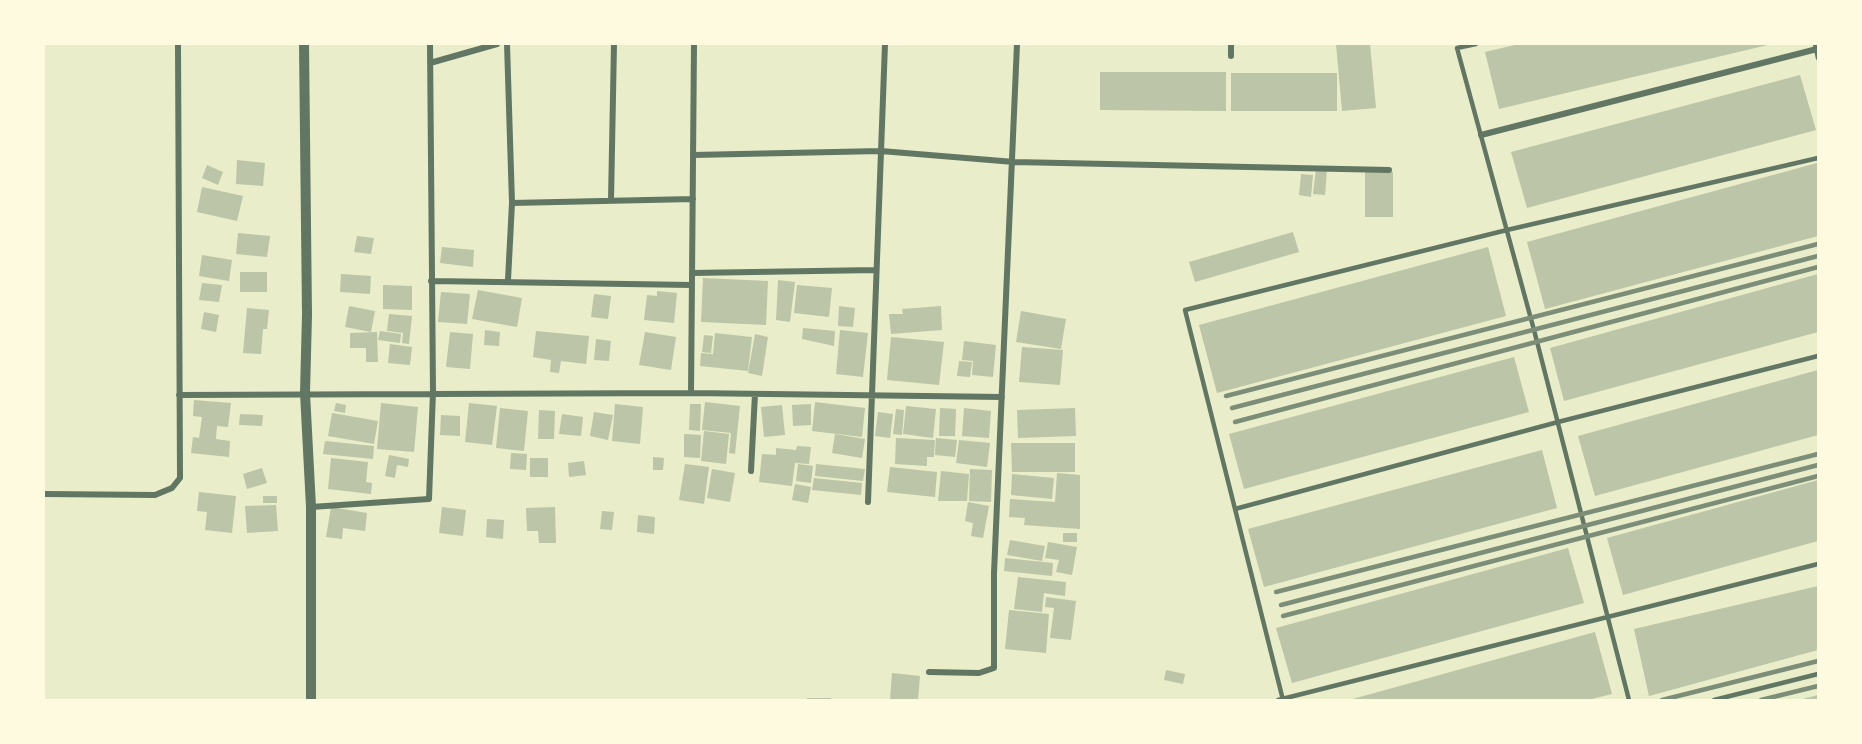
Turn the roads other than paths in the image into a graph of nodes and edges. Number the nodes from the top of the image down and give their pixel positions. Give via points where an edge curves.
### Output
1 (178, 44) edge
2 (304, 44) edge
3 (430, 44) edge
4 (497, 44) edge
5 (507, 44) edge
6 (614, 44) edge
7 (694, 44) edge
8 (885, 44) edge
9 (1017, 44) edge
10 (1231, 44) edge
11 (1476, 44) edge
12 (1816, 46) edge
13 (1231, 56) dead end
14 (1818, 58) edge
15 (430, 63) junction
16 (1481, 135) junction
17 (881, 151) junction
18 (693, 155) junction
19 (1818, 158) edge
20 (1014, 162) junction
21 (1389, 170) dead end
22 (693, 199) junction
23 (611, 200) junction
24 (512, 203) junction
25 (1507, 230) junction
26 (876, 270) junction
27 (692, 273) junction
28 (431, 280) junction
29 (508, 280) junction
30 (692, 285) junction
31 (1818, 356) edge
32 (433, 392) junction
33 (305, 393) junction
34 (691, 393) junction
35 (874, 393) junction
36 (755, 394) junction
37 (179, 395) junction
38 (1002, 397) junction
39 (1558, 422) junction
40 (751, 471) dead end
41 (44, 495) edge
42 (868, 502) dead end
43 (311, 507) junction
44 (1235, 509) junction
45 (1818, 564) edge
46 (1607, 617) junction
47 (929, 672) dead end
48 (1818, 674) edge
49 (311, 700) edge
50 (1281, 700) edge
51 (1629, 700) edge
52 (1714, 700) edge

1 - 37 street
2 - 33 street
3 - 15 street
4 - 15 street
5 - 24 street
6 - 23 street
7 - 18 street
8 - 17 street
9 - 20 street
10 - 13 street
11 - 16 lane via 1457,48
12 - 14 lane
12 - 16 street
15 - 28 street
16 - 25 lane
17 - 18 street
17 - 20 street
17 - 26 street
18 - 22 street
19 - 25 lane
20 - 21 street
20 - 38 street
22 - 23 street
22 - 27 street
23 - 24 street
24 - 29 street
25 - 39 lane
25 - 44 lane via 1185,310
26 - 27 street
26 - 35 street
27 - 30 street
28 - 29 street
28 - 32 street
29 - 30 street
30 - 34 street
31 - 39 lane
32 - 33 street
32 - 34 street
32 - 43 street via 429,499
33 - 37 street
33 - 43 street
34 - 36 street
35 - 36 street
35 - 38 street
35 - 42 street
36 - 40 street
37 - 41 street via 180,478 172,488 155,495
38 - 47 street via 994,668 979,673
39 - 44 lane
39 - 46 lane
43 - 49 street
44 - 50 lane
45 - 46 lane
46 - 50 lane
46 - 51 lane
48 - 52 lane

